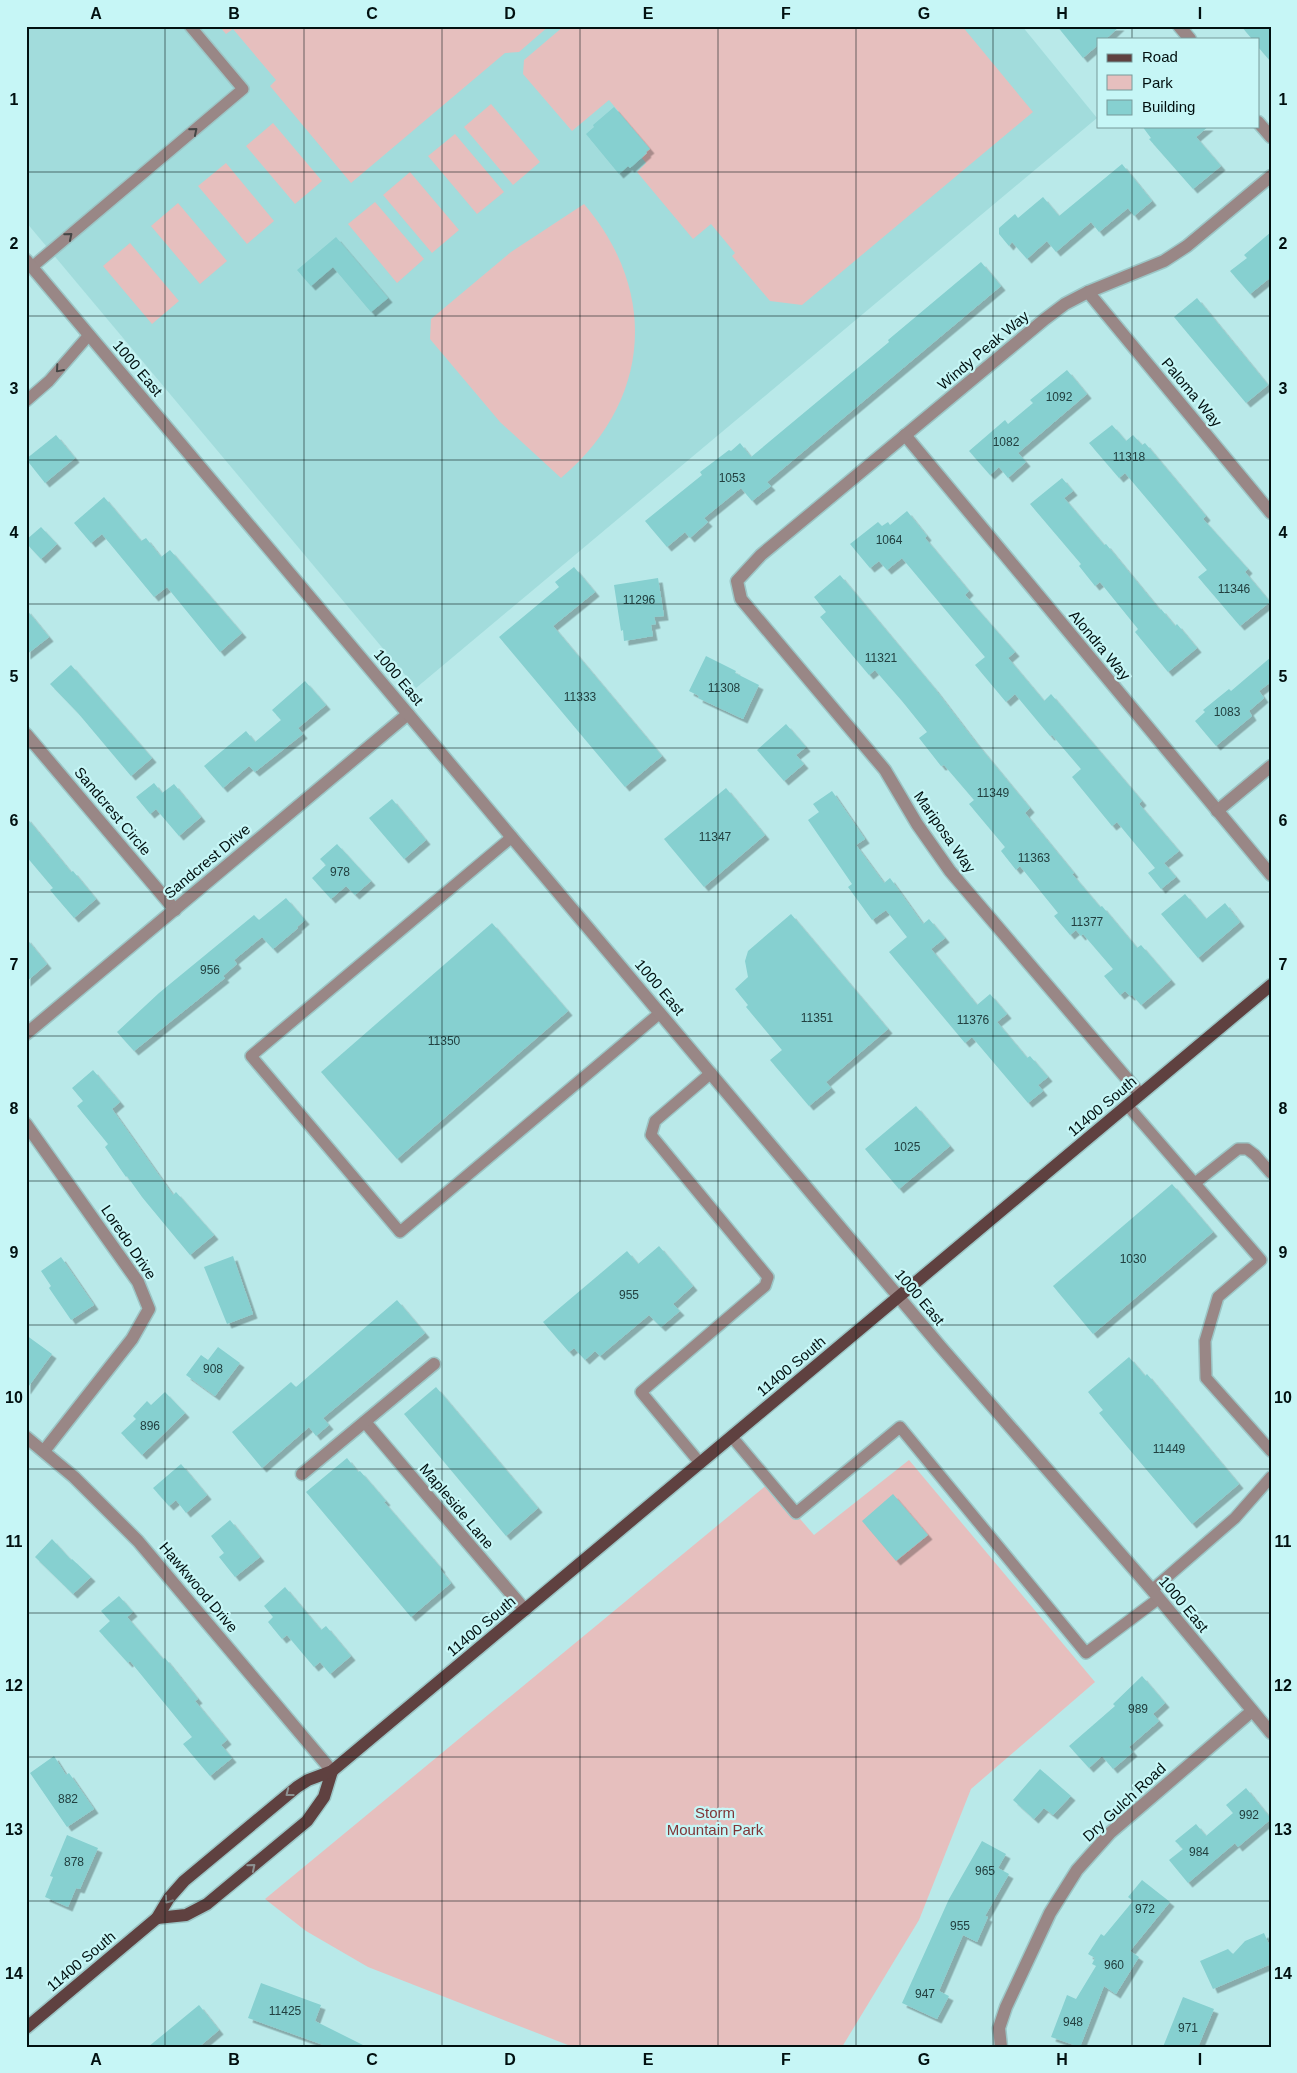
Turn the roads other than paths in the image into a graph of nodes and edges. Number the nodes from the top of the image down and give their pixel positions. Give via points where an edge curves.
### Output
1 (190, 26) edge
2 (1179, 26) edge
3 (1189, 38) edge
4 (1260, 124) edge
5 (1271, 137) edge
6 (1271, 176) edge
7 (29, 264) edge
8 (1088, 292) junction
9 (89, 335) junction
10 (26, 401) edge
11 (905, 435) junction
12 (1271, 513) edge
13 (736, 581) joint
14 (408, 714) junction
15 (26, 734) edge
16 (1271, 766) edge
17 (1217, 811) junction
18 (512, 837) junction
19 (1271, 875) edge
20 (175, 910) junction
21 (1271, 985) edge
22 (660, 1013) junction
23 (26, 1034) edge
24 (711, 1073) junction
25 (1140, 1094) junction
26 (1127, 1105) junction
27 (26, 1124) edge
28 (1271, 1173) edge
29 (1194, 1183) junction
30 (899, 1297) junction
31 (434, 1364) dead end
32 (365, 1422) junction
33 (26, 1437) edge
34 (732, 1437) junction
35 (1271, 1451) edge
36 (44, 1452) junction
37 (700, 1463) junction
38 (302, 1474) dead end
39 (1271, 1476) edge
40 (1155, 1594) junction
41 (525, 1610) junction
42 (1252, 1711) junction
43 (1271, 1733) edge
44 (332, 1771) junction
45 (157, 1918) junction
46 (26, 2028) edge
47 (1001, 2047) edge

7 -> 1 lane via 243,89
2 - 3 street
4 - 5 street
6 - 8 street, Windy Peak Way via 1172,256
7 - 9 street, 1000 East
8 - 11 street, Windy Peak Way via 1045,319
8 - 12 street, Paloma Way
9 -> 10 lane via 49,381
9 - 14 street, 1000 East
11 - 13 street, Windy Peak Way via 761,555
11 - 17 street, Alondra Way
13 - 25 street, Mariposa Way via 741,599 885,770 950,872
14 - 18 street, 1000 East
14 - 20 street, Sandcrest Drive
15 - 20 street, Sandcrest Circle
16 - 17 street
17 - 19 street, Alondra Way
18 - 22 street, 1000 East
18 - 22 lane via 251,1056 400,1232
20 - 23 street, Sandcrest Drive
21 - 25 main road, 11400 South
22 - 24 street, 1000 East
24 - 30 street, 1000 East
24 - 37 lane via 655,1121 651,1135 768,1277 765,1286 641,1392
25 - 26 main road, 11400 South
26 - 29 lane
26 - 30 main road, 11400 South
27 - 36 street, Loredo Drive via 138,1282 149,1309 132,1339
28 - 29 lane via 1247,1149 1238,1149
29 - 35 lane via 1261,1260 1218,1297 1205,1341 1206,1378
30 - 34 main road, 11400 South
30 - 40 street, 1000 East
31 - 32 street
32 - 38 street
32 - 41 street, Mapleside Lane
33 - 36 street, Hawkwood Drive
34 - 37 main road, 11400 South
34 - 40 lane via 796,1513 900,1427 1086,1653
36 - 44 street, Hawkwood Drive via 138,1541
37 - 41 main road, 11400 South
39 - 40 lane via 1235,1518
40 - 42 street, 1000 East
41 - 44 main road, 11400 South
42 - 43 street, 1000 East
42 - 47 street, Dry Gulch Road via 1117,1826 1077,1870 1050,1913 1006,2007 999,2028
44 -> 45 main road, 11400 South via 297,1787 227,1844 176,1889
45 -> 44 main road via 186,1915 207,1904 307,1821 324,1797
45 - 46 main road, 11400 South

